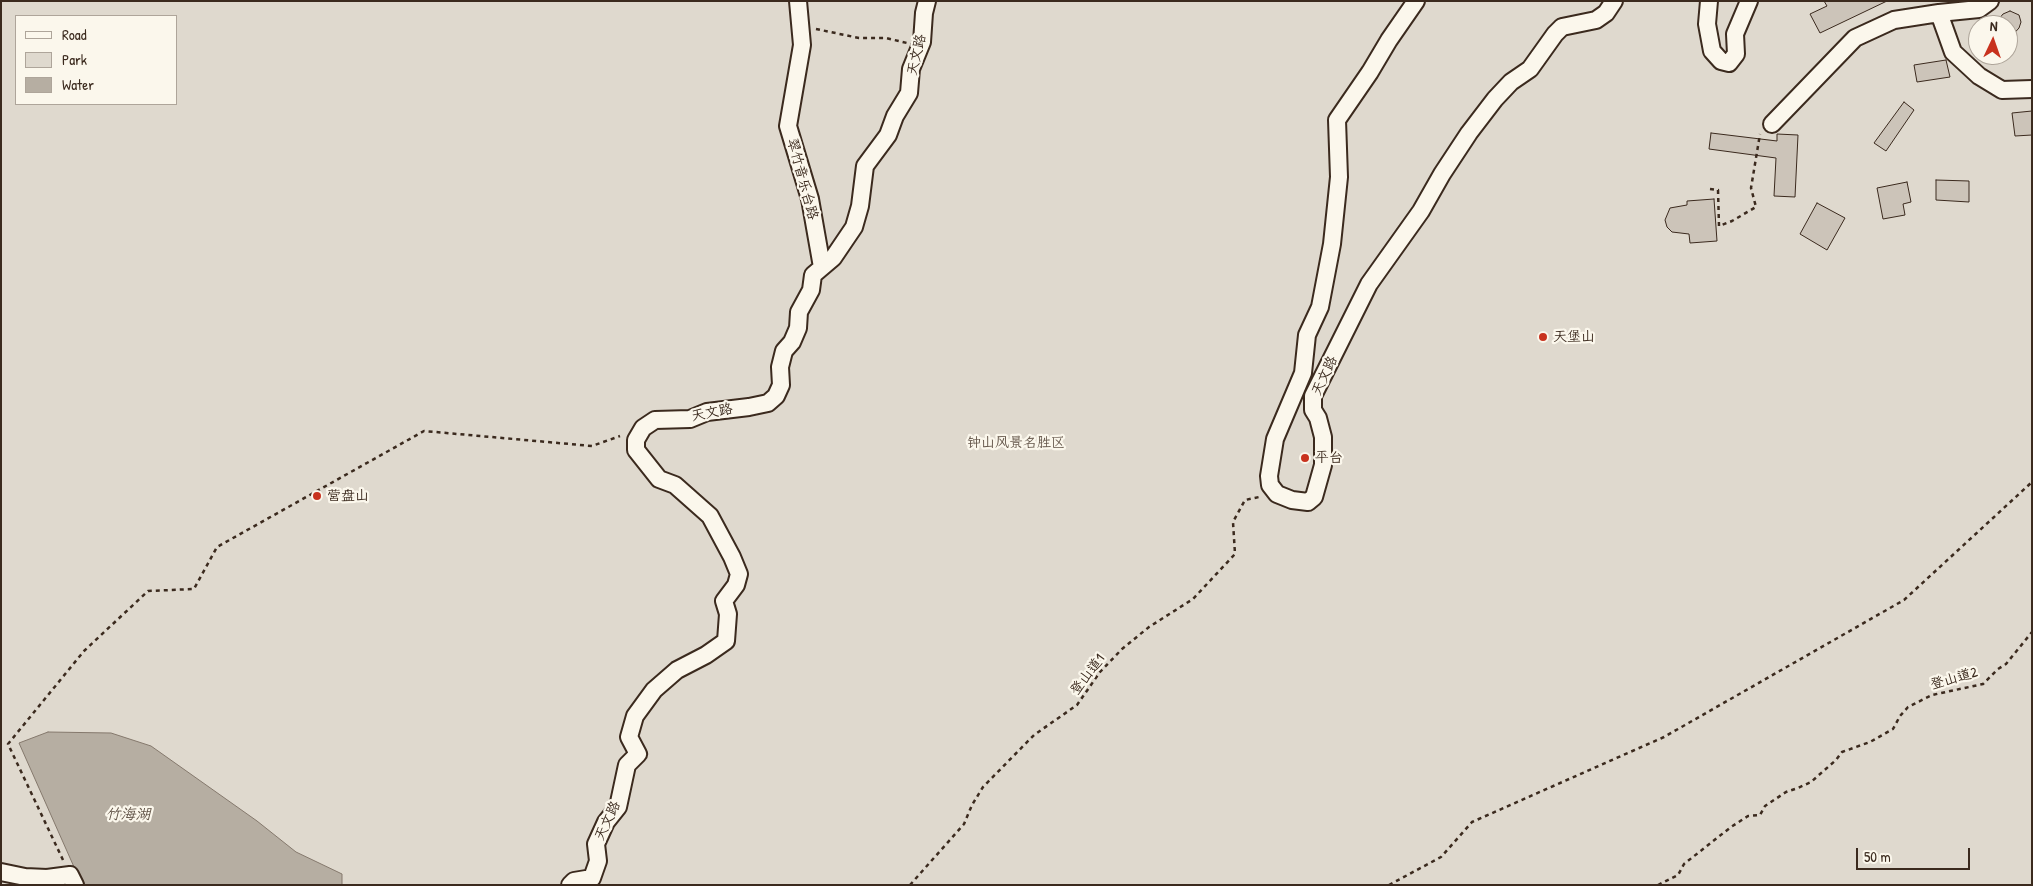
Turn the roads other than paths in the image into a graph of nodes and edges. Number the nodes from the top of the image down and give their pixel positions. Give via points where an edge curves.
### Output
1 (798, 1) edge
2 (927, 1) edge
3 (1416, 1) edge
4 (1614, 1) edge
5 (1709, 1) edge
6 (1748, 1) edge
7 (1990, 1) edge
8 (1939, 13) junction
9 (2032, 89) edge
10 (1772, 124) dead end
11 (822, 267) junction
12 (1, 872) edge
13 (72, 880) edge
14 (570, 885) edge

1 - 11 street, 翠竹音乐台路 via 802,45 788,126 810,199
2 - 11 street, 天文路 via 922,42 911,70 909,93 888,135 866,166 854,227 833,258
3 - 4 street, 天文路 via 1337,120 1339,177 1332,244 1320,307 1307,335 1303,373 1275,439 1269,476 1270,485 1277,494 1292,500 1308,502 1314,497 1323,465 1324,437 1313,410 1313,396 1368,284 1495,99 1511,82 1530,70 1562,27 1596,20
5 - 6 street via 1707,24 1712,51 1721,61 1729,63 1736,54 1735,34
7 - 8 street via 1979,9
8 - 9 street via 1954,52 1979,76 2002,90
8 - 10 street via 1894,20 1855,38
11 - 14 street, 天文路 via 813,275 811,290 799,312 798,328 784,351 780,367 781,385 776,396 768,403 707,412 690,419 656,420 643,428 636,440 636,450 659,479 674,485 710,516 739,574 736,585 724,601 728,614 726,642 677,670 654,690 635,716 630,737 638,754 627,765 618,807 606,822 596,844 598,861 592,878 574,880
12 - 13 street

